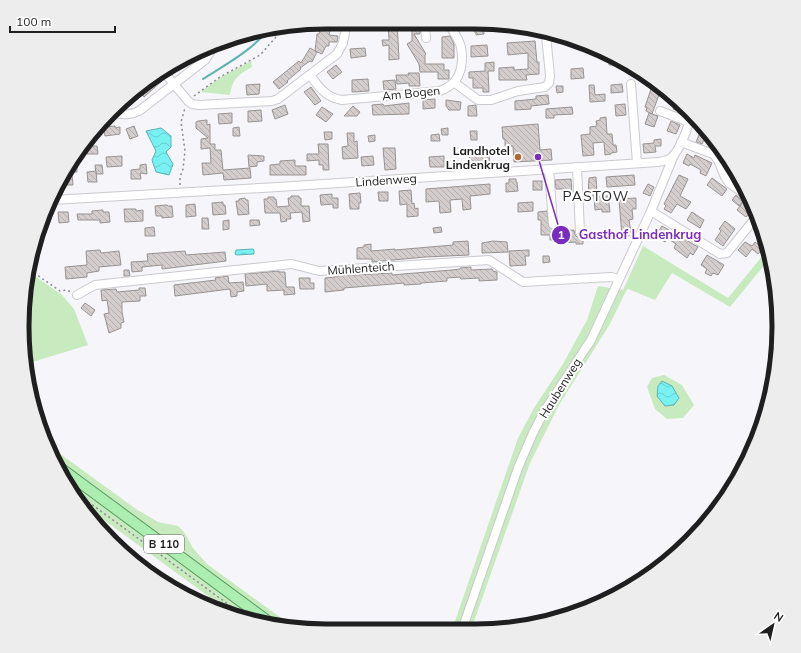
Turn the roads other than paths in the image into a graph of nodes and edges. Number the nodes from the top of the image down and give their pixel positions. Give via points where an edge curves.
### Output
1 (346, 29) edge
2 (425, 29) edge
3 (452, 29) edge
4 (426, 38) dead end
5 (546, 38) edge
6 (210, 53) edge
7 (310, 75) junction
8 (167, 76) edge
9 (455, 83) junction
10 (174, 84) junction
11 (631, 84) dead end
12 (660, 111) dead end
13 (118, 114) edge
14 (689, 122) joint
15 (681, 142) junction
16 (675, 153) junction
17 (637, 163) junction
18 (576, 167) junction
19 (548, 169) junction
20 (738, 189) edge
21 (58, 200) edge
22 (651, 211) junction
23 (752, 222) edge
24 (553, 224) dead end
25 (580, 232) dead end
26 (619, 279) junction
27 (77, 295) road end
28 (68, 474) edge
29 (262, 617) edge
30 (464, 624) edge

1 - 7 street via 337,54
2 - 4 street
3 - 9 street, Am Bogen via 461,46 462,67
5 - 9 street via 550,76 545,87 518,91 491,100 478,100
6 - 10 street
7 - 9 street, Am Bogen via 327,95 342,100 440,91
7 - 10 street via 272,102 192,104
8 - 10 street
10 - 13 street via 140,111 127,115
11 - 17 street
12 - 14 street
14 - 15 street
15 - 16 street
15 - 20 street via 713,154 725,177
16 - 17 street, Lindenweg via 665,161
16 - 22 street, Haubenweg
17 - 18 street, Lindenweg
18 - 19 street, Lindenweg
18 - 25 street
19 - 21 street, Lindenweg
19 - 24 street
22 - 23 street via 720,254 727,253
22 - 26 street, Haubenweg
26 - 27 street, Mühlenteich via 610,277 523,282 490,260 319,271 292,264 95,284
26 - 30 street, Haubenweg via 591,340 533,433 518,468
28 - 29 main road, B 110

